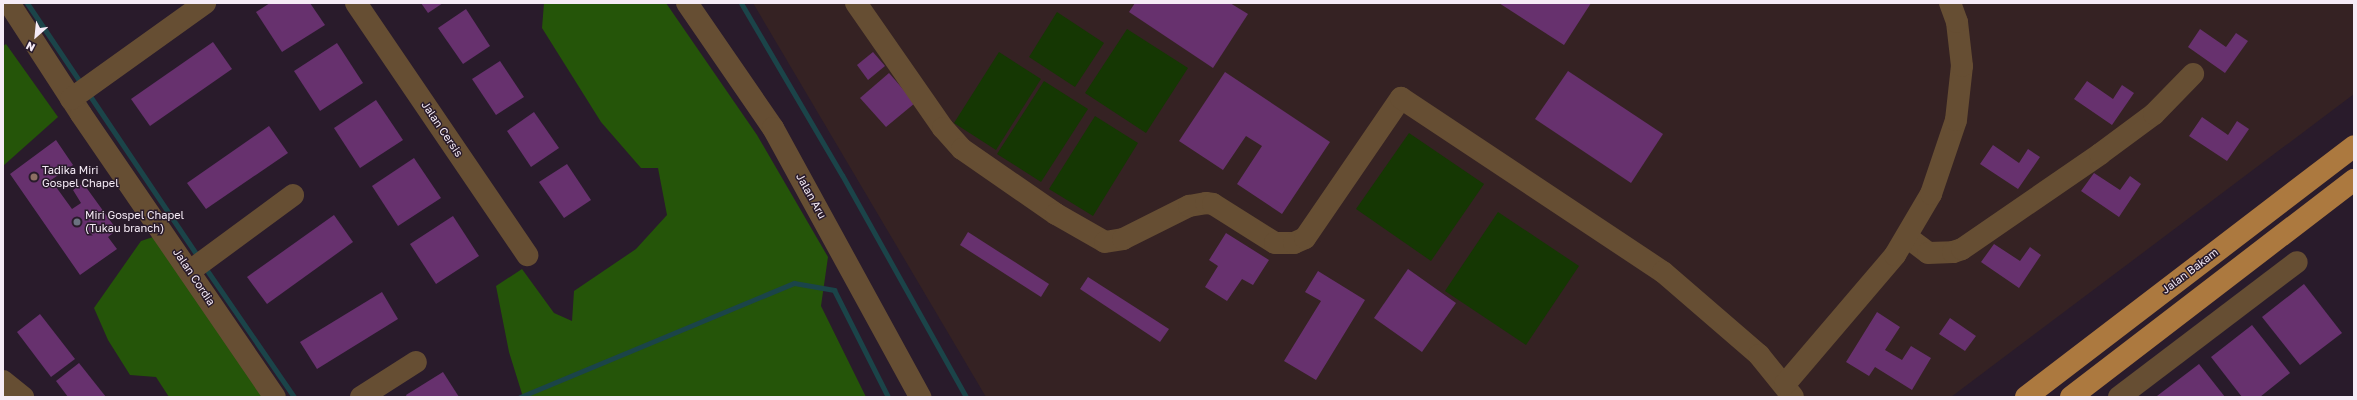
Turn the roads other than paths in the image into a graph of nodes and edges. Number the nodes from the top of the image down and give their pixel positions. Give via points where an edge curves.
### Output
1 (8, 3) edge
2 (205, 3) edge
3 (356, 3) edge
4 (687, 3) edge
5 (856, 3) edge
6 (1950, 3) edge
7 (2194, 74) dead end
8 (74, 98) junction
9 (2354, 146) edge
10 (2354, 180) edge
11 (293, 195) dead end
12 (1907, 237) junction
13 (527, 255) dead end
14 (2297, 262) dead end
15 (193, 268) junction
16 (416, 362) dead end
17 (3, 382) edge
18 (1789, 390) edge
19 (23, 397) edge
20 (275, 397) edge
21 (361, 397) edge
22 (920, 397) edge
23 (2026, 397) edge
24 (2071, 397) edge
25 (2119, 397) edge

1 - 8 street, Jalan Cordia
2 - 8 street
3 - 13 street, Jalan Cersis
4 - 22 street, Jalan Aru via 773,128
5 - 18 street via 943,128 962,149 1056,214 1105,242 1123,240 1188,206 1206,204 1213,204 1276,243 1294,243 1305,238 1401,98 1663,272 1735,332
6 - 12 street via 1957,22 1962,66 1956,120 1931,194
7 - 12 street via 2148,118 1962,249 1954,252 1928,253
8 - 15 street, Jalan Cordia
9 - 23 main road, Jalan Bakam
10 - 24 main road
11 - 15 street
12 - 18 street
14 - 25 street
15 - 20 street, Jalan Cordia
16 - 21 street
17 - 19 street

